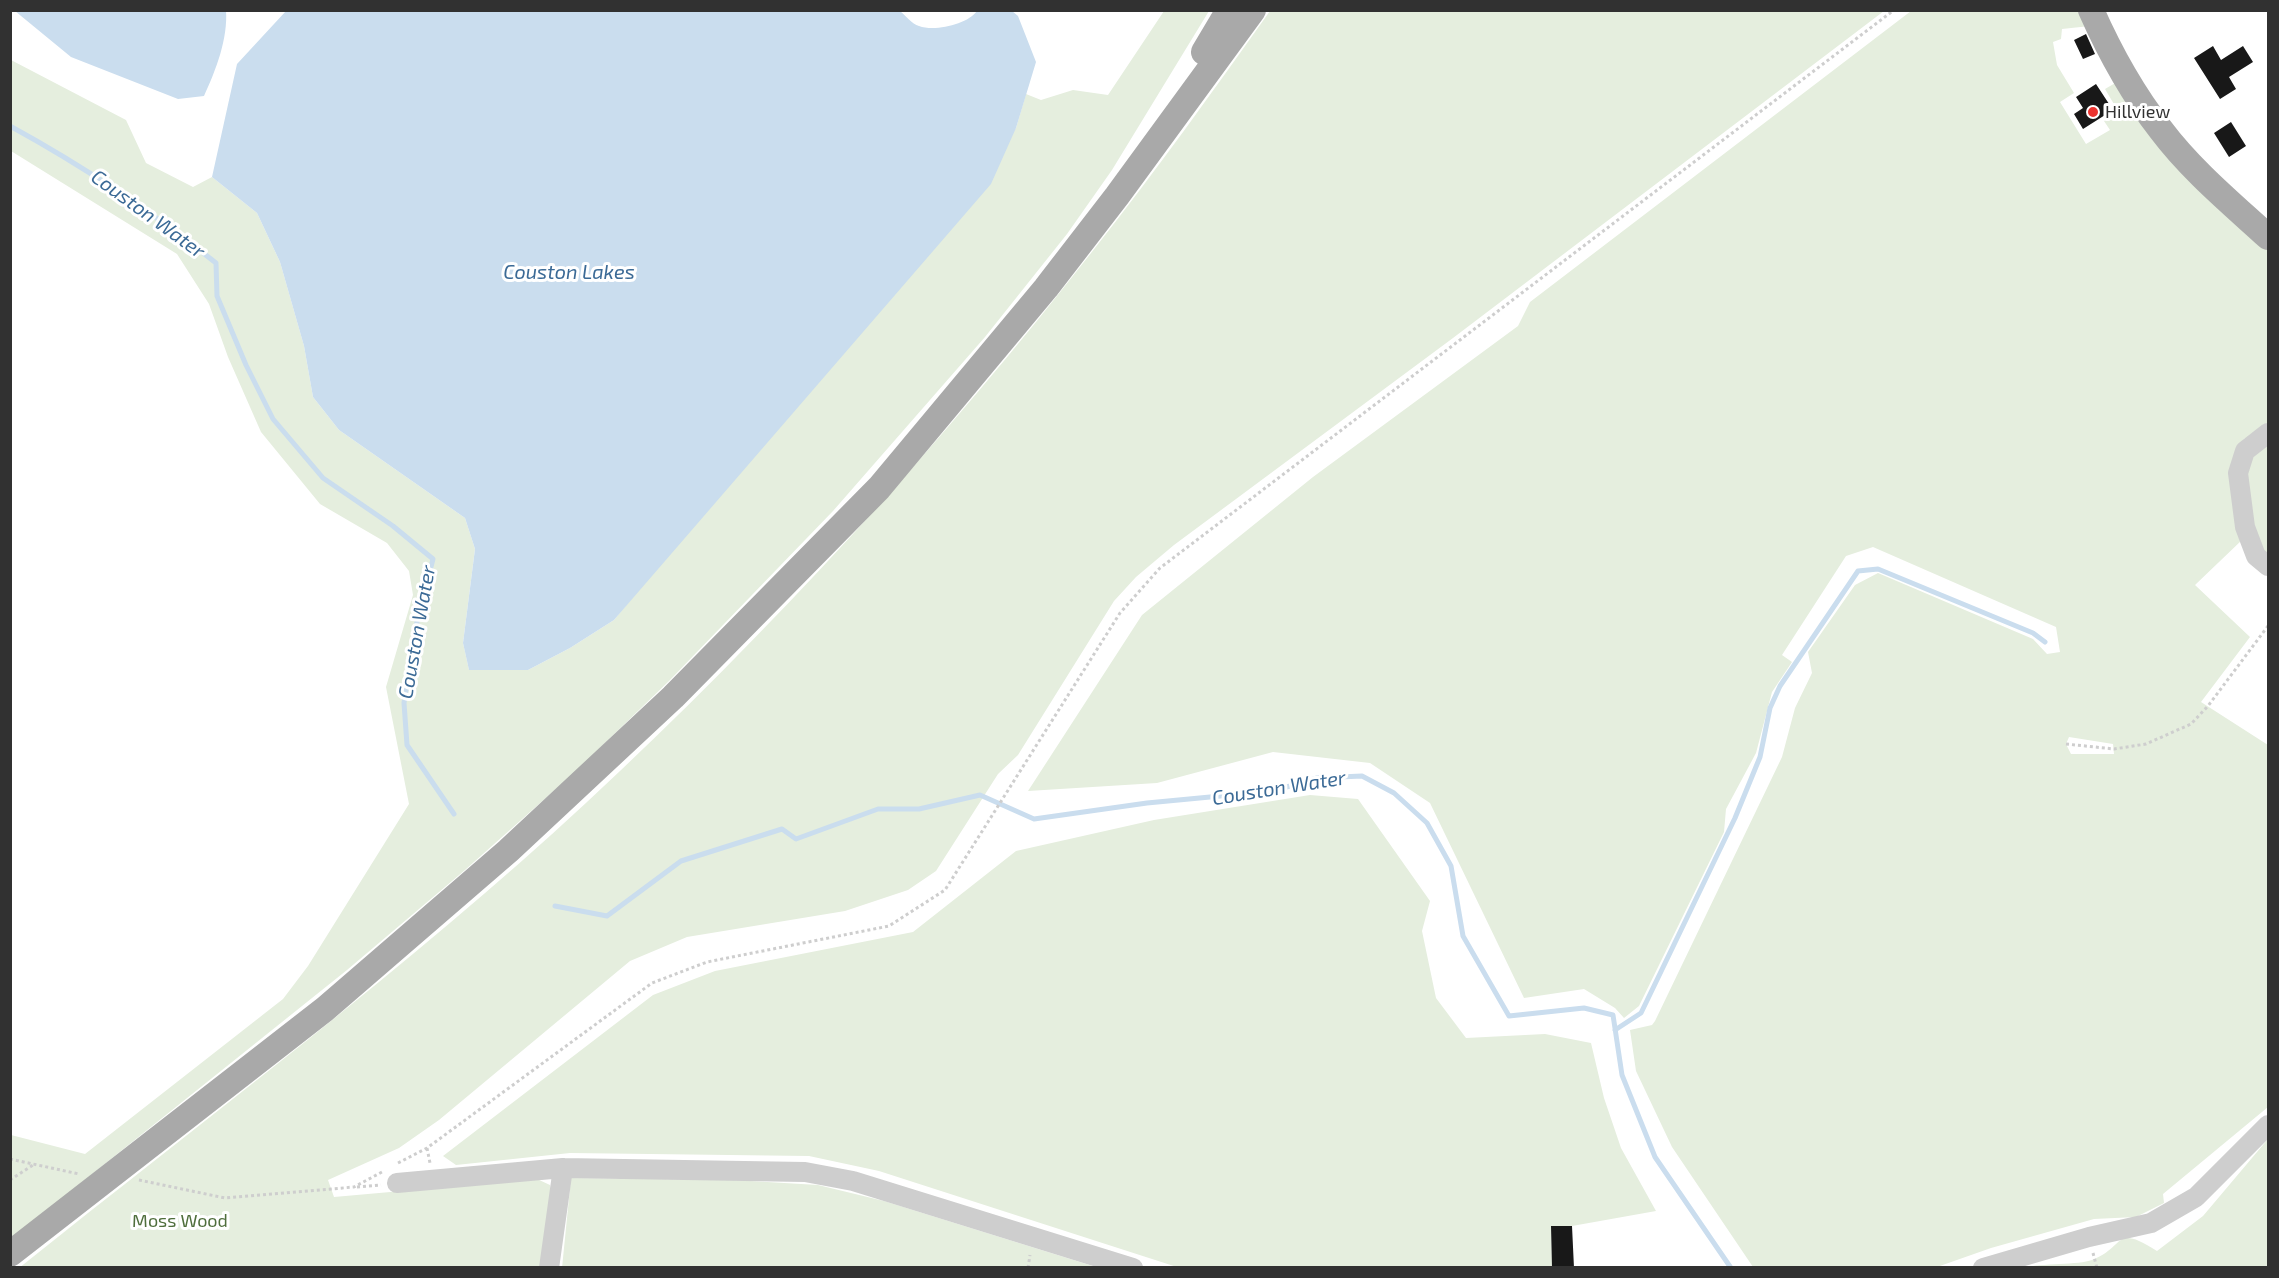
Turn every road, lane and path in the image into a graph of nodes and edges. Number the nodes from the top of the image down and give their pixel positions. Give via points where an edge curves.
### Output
1 (1229, 10) edge
2 (1253, 10) edge
3 (1894, 10) edge
4 (2091, 10) edge
5 (1117, 196) junction
6 (2268, 237) edge
7 (2268, 433) edge
8 (2268, 566) edge
9 (2268, 626) edge
10 (2066, 744) dead end
11 (2268, 1125) edge
12 (10, 1159) edge
13 (33, 1165) junction
14 (563, 1168) junction
15 (393, 1173) junction
16 (105, 1179) junction
17 (10, 1180) edge
18 (142, 1180) dead end
19 (354, 1187) junction
20 (10, 1254) edge
21 (549, 1268) edge
22 (1133, 1268) edge
23 (1983, 1268) edge

1 - 5 main road
2 - 5 main road
3 - 15 path via 1160,568 1120,613 945,890 889,926 707,962 652,984
4 - 6 main road via 2113,59 2162,131
5 - 16 main road via 1046,288 879,488 673,697 508,851 325,1008
7 - 8 street via 2245,451 2238,473 2245,527 2256,556
9 - 10 path via 2190,724 2146,744 2114,749
11 - 23 street via 2196,1197 2151,1223
12 - 13 path
13 - 16 path
13 - 17 path
14 - 15 street
14 - 21 street
14 - 22 street via 735,1169 825,1176 853,1181
15 - 19 path
15 - 19 path
16 - 20 main road
18 - 19 path via 225,1198

